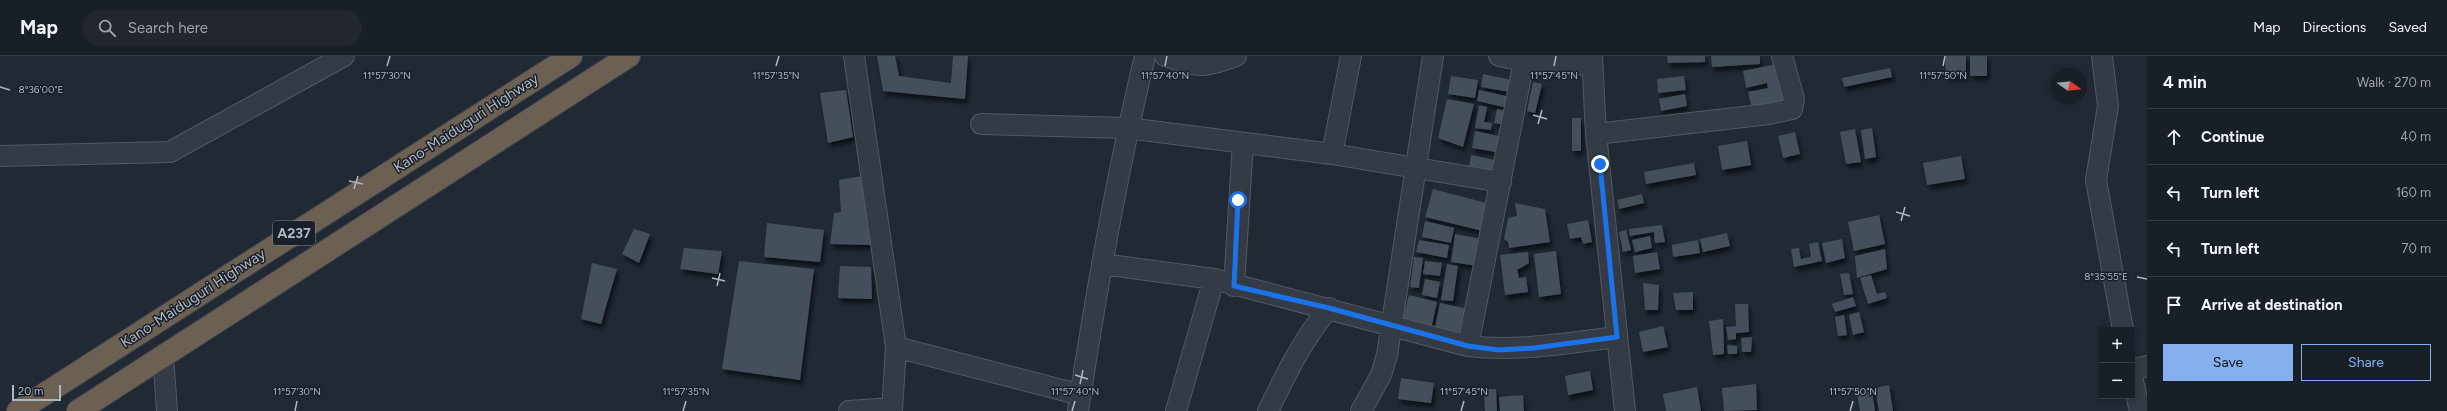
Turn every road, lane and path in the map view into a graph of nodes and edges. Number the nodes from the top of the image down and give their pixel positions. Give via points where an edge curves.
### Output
1 (344, 56) edge
2 (571, 56) edge
3 (629, 56) edge
4 (854, 56) edge
5 (1145, 56) edge
6 (1165, 56) edge
7 (1236, 56) edge
8 (1351, 56) edge
9 (1433, 56) edge
10 (1500, 56) edge
11 (1782, 56) edge
12 (2102, 56) edge
13 (1524, 61) junction
14 (1592, 61) edge
15 (981, 124) dead end
16 (1127, 128) junction
17 (1596, 134) junction
18 (1242, 143) junction
19 (1332, 154) junction
20 (0, 156) edge
21 (1414, 167) junction
22 (1501, 182) junction
23 (1102, 264) junction
24 (1214, 279) junction
25 (1234, 286) junction
26 (1329, 308) junction
27 (1391, 324) junction
28 (2122, 327) edge
29 (1617, 337) junction
30 (1468, 346) junction
31 (896, 347) junction
32 (163, 356) junction
33 (2147, 366) edge
34 (2135, 369) edge
35 (2135, 390) edge
36 (1080, 403) edge
37 (892, 409) edge
38 (18, 411) edge
39 (78, 411) edge
40 (167, 411) edge
41 (849, 411) edge
42 (1176, 411) edge
43 (1268, 411) edge
44 (1360, 411) edge
45 (1624, 411) edge
46 (2140, 411) edge

1 - 20 street via 170,152
2 - 38 highway, Kano-Maiduguri Highway / A237
3 - 32 highway, A237
4 - 31 street
5 - 16 street
6 - 7 street via 1192,65 1206,66
8 - 19 street
9 - 21 street
10 - 13 street
11 - 17 street via 1794,98 1792,110
12 - 28 street via 2108,106 2096,180
13 - 14 street
13 - 22 street
14 - 17 street
15 - 16 street
16 - 18 street
16 - 23 street
17 - 29 street
18 - 19 street
18 - 25 street
19 - 21 street
21 - 22 street
21 - 27 street
22 - 30 street
23 - 24 street
23 - 36 street
24 - 25 street
24 - 42 street
25 - 26 street
26 - 27 street
26 - 43 street via 1309,332 1293,359
27 - 30 street
27 - 44 street via 1387,355 1381,375
29 - 30 street via 1534,348 1499,350
29 - 45 street
31 - 36 street
31 - 37 street
32 - 39 highway, A237
32 - 40 street
33 - 34 street
35 - 46 street
37 - 41 street

